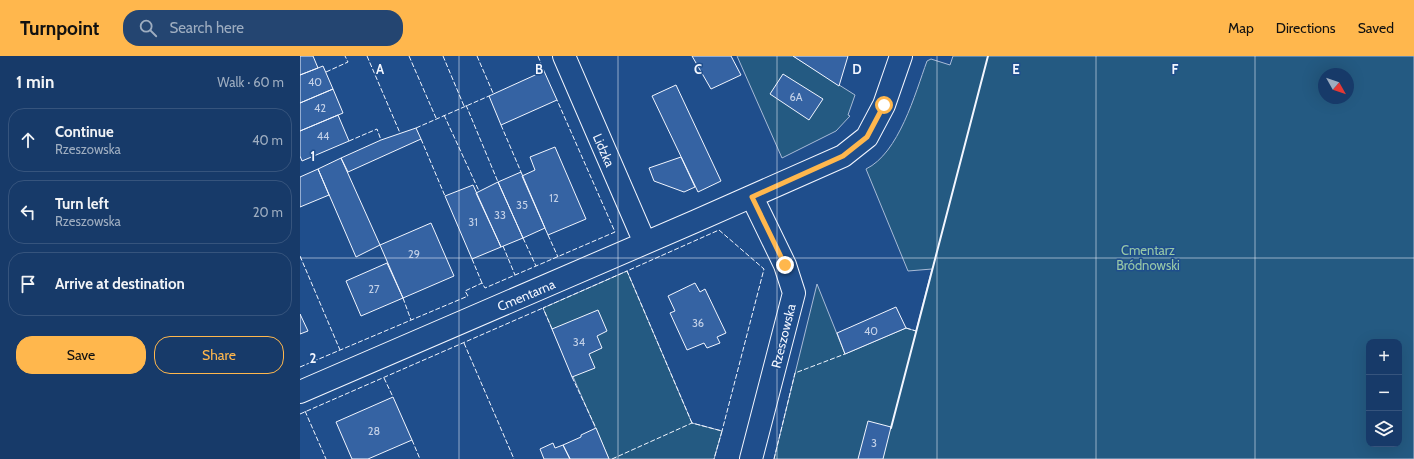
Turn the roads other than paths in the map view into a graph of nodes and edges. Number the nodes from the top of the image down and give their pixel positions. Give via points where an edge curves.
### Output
1 (564, 56) edge
2 (902, 56) edge
3 (752, 197) junction
4 (645, 243) junction
5 (300, 392) edge
6 (751, 459) edge

1 - 4 street, Lidzka
2 - 3 street via 884,105 867,137 843,156
3 - 4 street, Cmentarna
3 - 6 street, Rzeszowska via 785,265 794,293
4 - 5 street, Cmentarna

